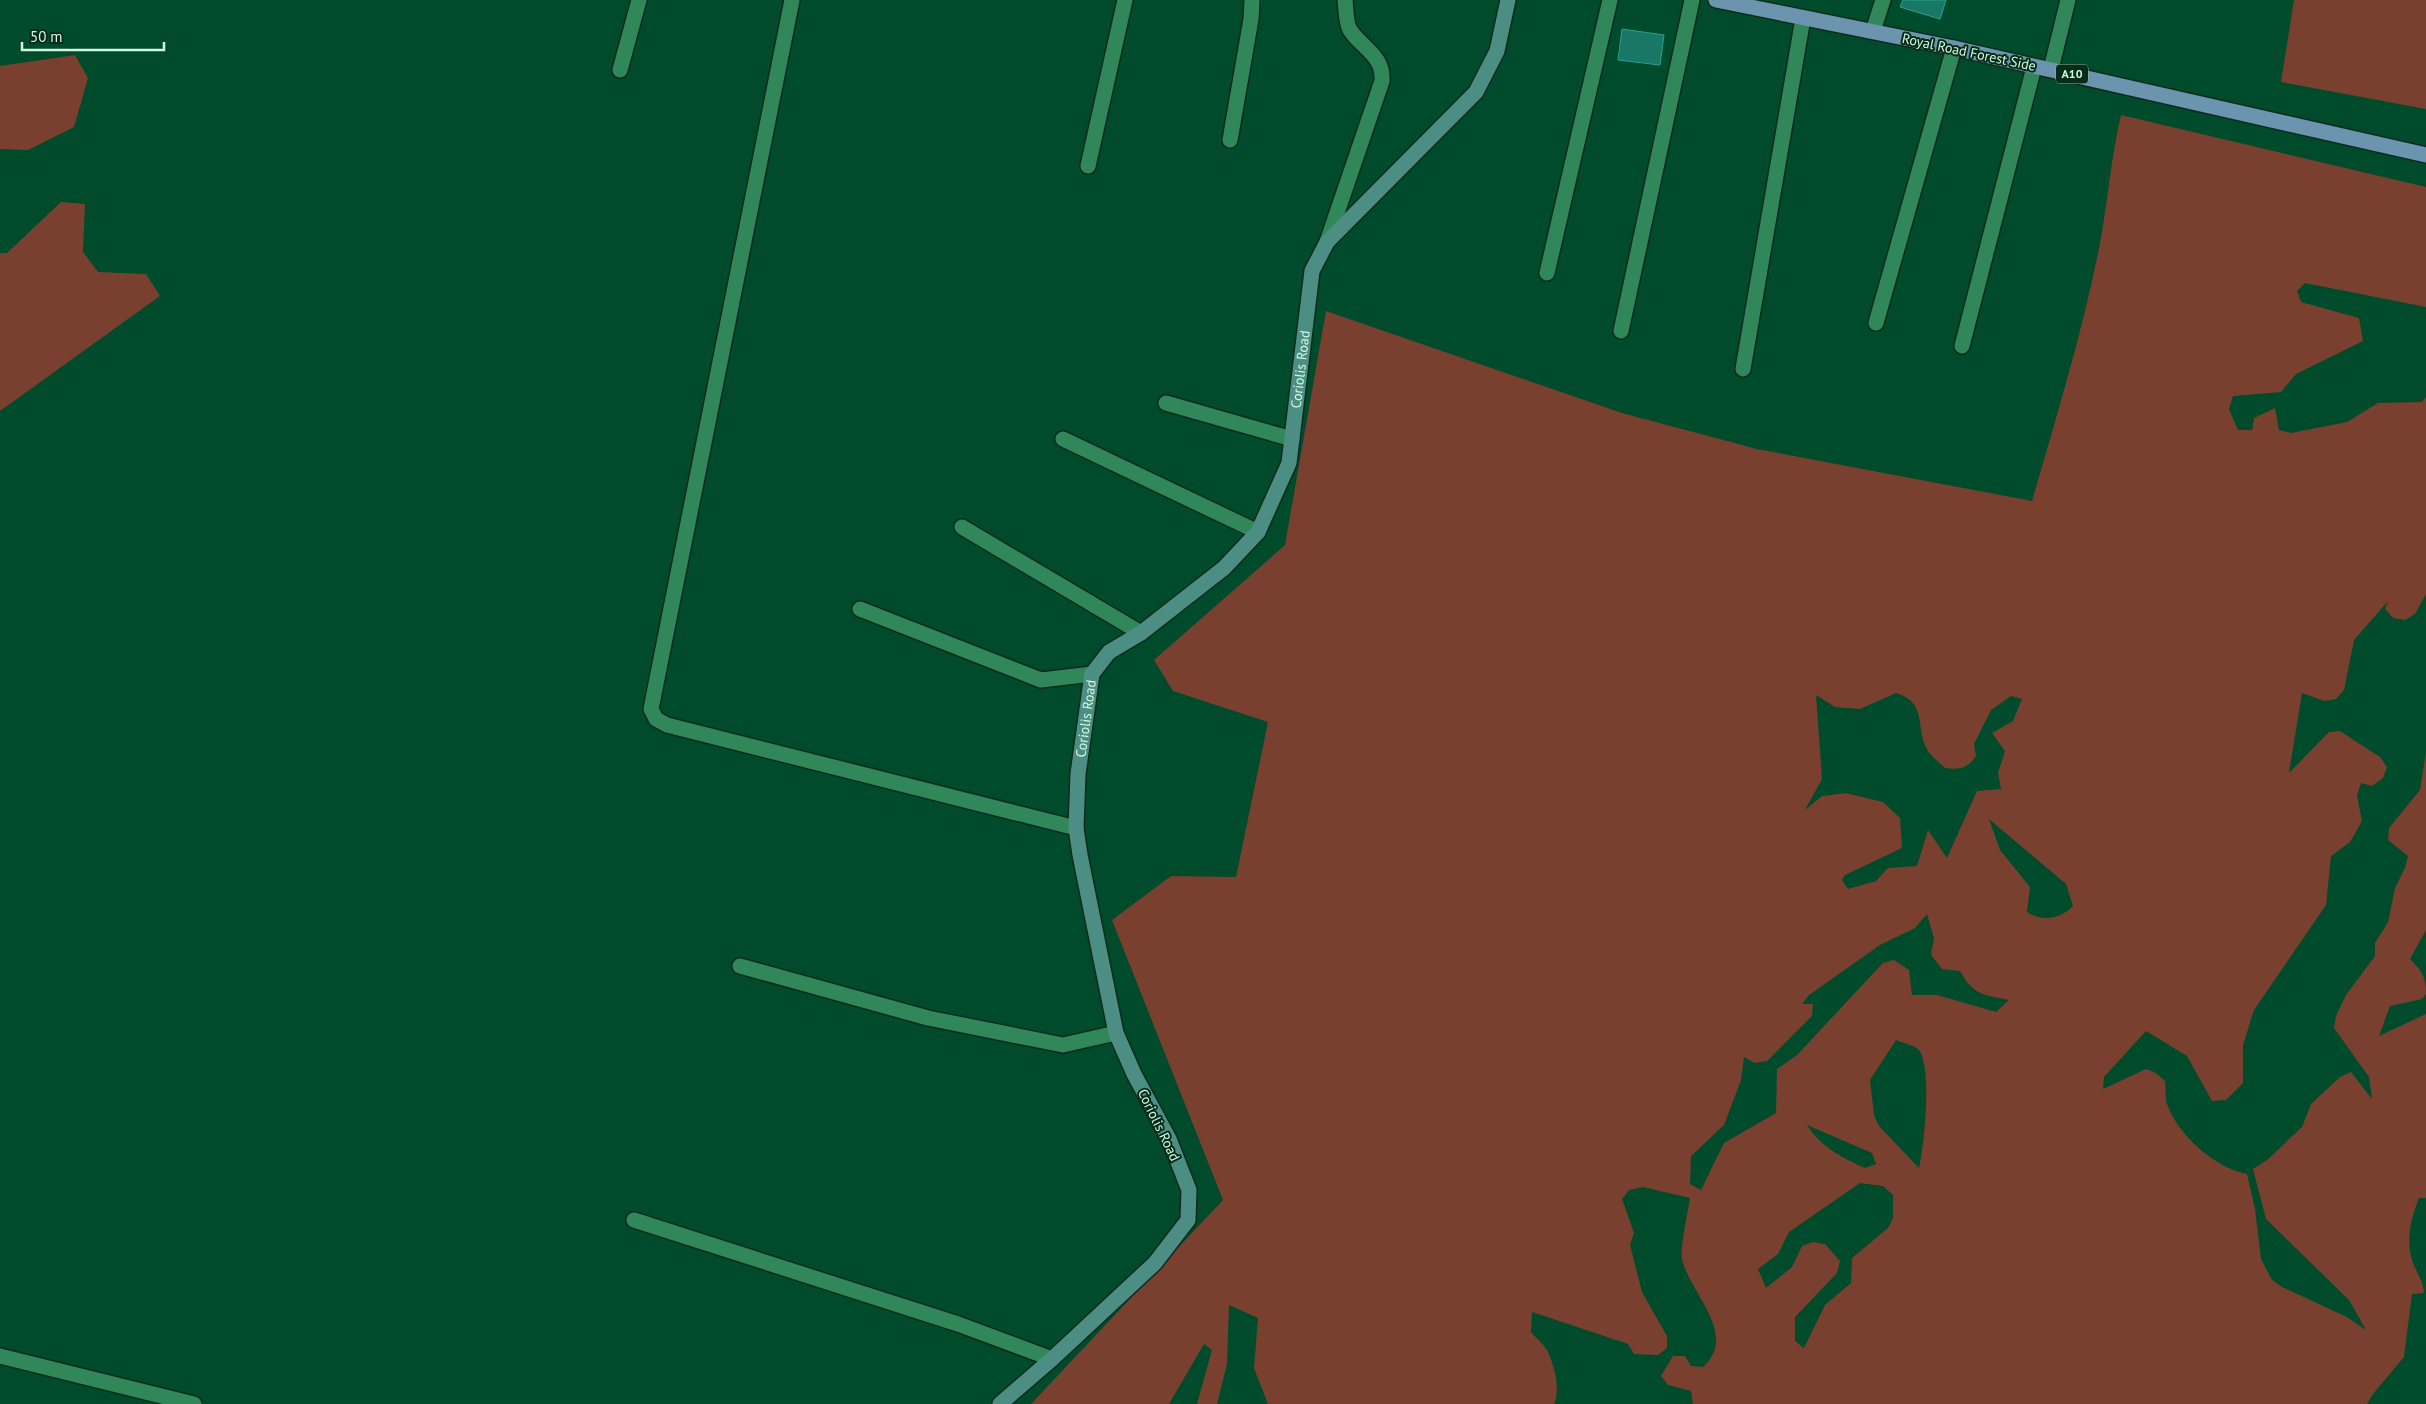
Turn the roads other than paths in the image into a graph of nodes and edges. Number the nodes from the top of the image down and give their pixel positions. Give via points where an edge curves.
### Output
1 (639, 0) edge
2 (792, 0) edge
3 (1125, 0) edge
4 (1252, 0) edge
5 (1345, 0) edge
6 (1508, 0) edge
7 (1610, 0) edge
8 (1692, 0) edge
9 (1716, 0) edge
10 (1883, 0) edge
11 (2068, 0) edge
12 (1803, 18) junction
13 (1873, 31) junction
14 (1954, 48) junction
15 (2034, 67) junction
16 (620, 70) dead end
17 (2051, 70) junction
18 (1230, 140) dead end
19 (2426, 155) edge
20 (1088, 166) dead end
21 (1327, 242) junction
22 (1547, 273) dead end
23 (1876, 323) dead end
24 (1621, 331) dead end
25 (1962, 346) dead end
26 (1743, 369) dead end
27 (1166, 403) dead end
28 (1063, 439) dead end
29 (1292, 440) junction
30 (962, 527) dead end
31 (1258, 532) junction
32 (860, 609) dead end
33 (1141, 633) junction
34 (1092, 674) junction
35 (1076, 828) junction
36 (740, 966) dead end
37 (1116, 1033) junction
38 (634, 1220) dead end
39 (0, 1356) edge
40 (1052, 1359) junction
41 (194, 1404) edge
42 (1000, 1404) edge

1 - 16 street
2 - 35 street via 651,709 656,719 667,725
3 - 20 street
4 - 18 street
5 - 21 street via 1349,30 1373,53 1383,71
6 - 21 main road, Coriolis Road via 1497,51 1476,92
7 - 22 street
8 - 24 street
9 - 12 main road, Royal Road Forest Side / A10
10 - 13 street
11 - 17 street
12 - 13 main road, Royal Road Forest Side / A10
12 - 26 street
13 - 14 main road, Royal Road Forest Side / A10
14 - 15 main road, Royal Road Forest Side / A10
14 - 23 street
15 - 17 main road, Royal Road Forest Side / A10
15 - 25 street
17 - 19 main road, Royal Road Forest Side / A10
21 - 29 main road, Coriolis Road via 1312,271
27 - 29 street
28 - 31 street
29 - 31 main road, Coriolis Road via 1288,463
30 - 33 street
31 - 33 main road, Coriolis Road via 1224,568
32 - 34 street via 1041,680
33 - 34 main road, Coriolis Road via 1109,652
34 - 35 main road, Coriolis Road via 1078,774
35 - 37 main road, Coriolis Road
36 - 37 street via 928,1018 1063,1045
37 - 40 main road, Coriolis Road via 1169,1139 1189,1190 1188,1220 1155,1263
38 - 40 street via 958,1324
39 - 41 street
40 - 42 main road, Coriolis Road

